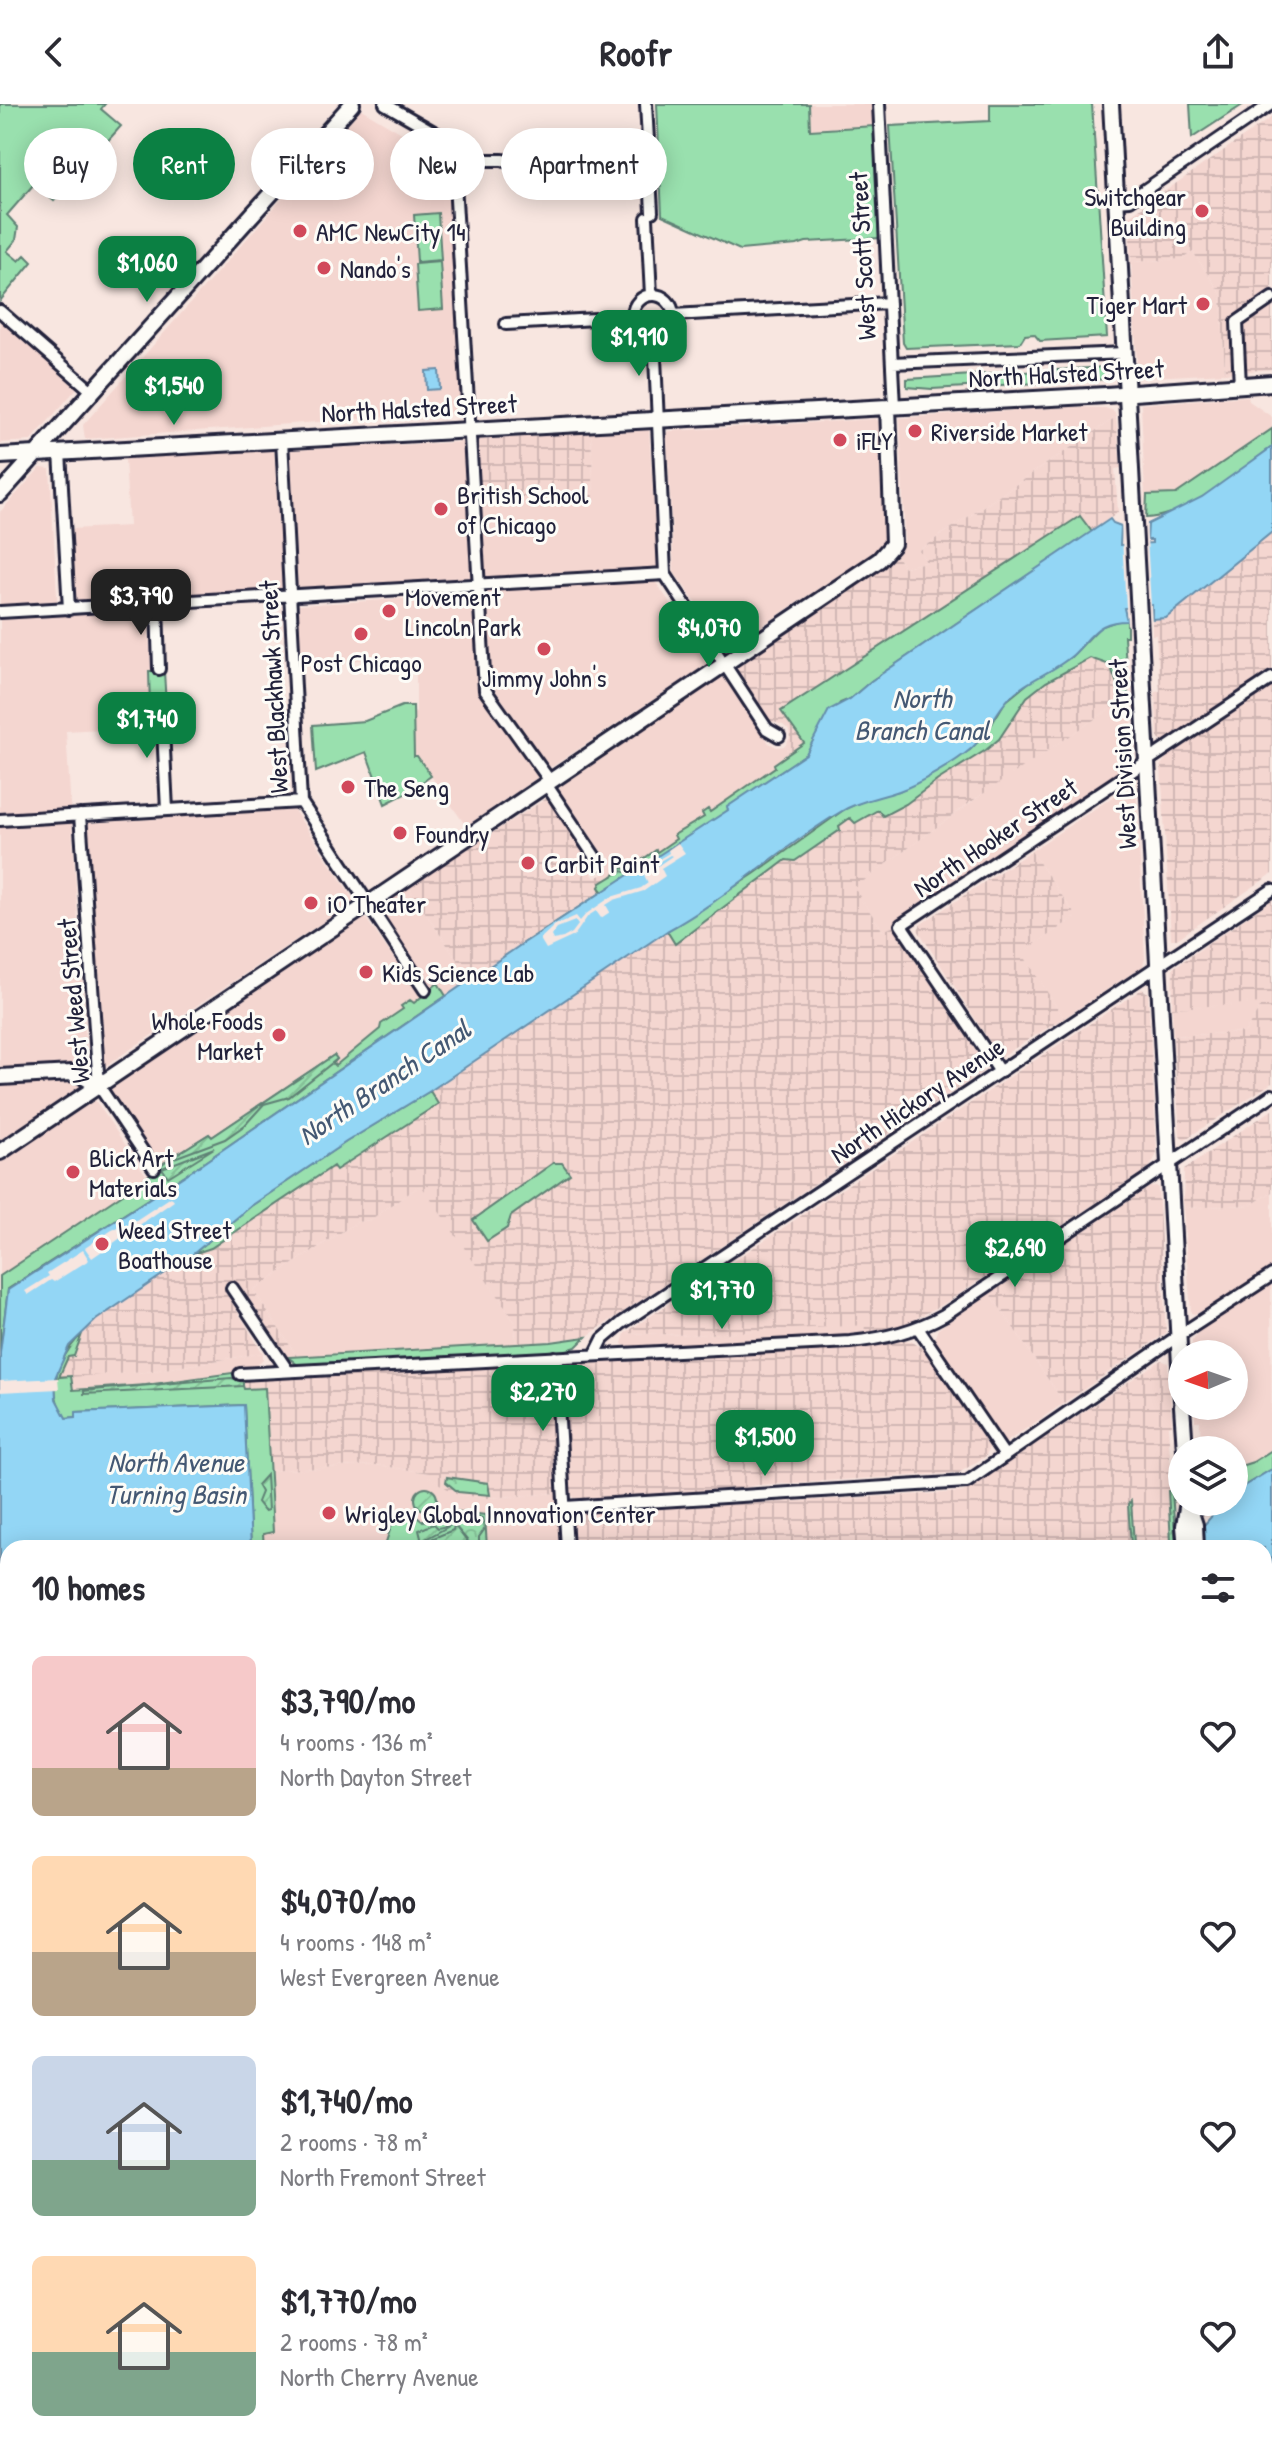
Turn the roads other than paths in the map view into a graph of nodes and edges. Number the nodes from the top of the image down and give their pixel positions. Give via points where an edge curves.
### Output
1 (352, 104) edge
2 (385, 104) edge
3 (646, 104) edge
4 (879, 104) edge
5 (1111, 104) edge
6 (1271, 104) edge
7 (427, 128) edge
8 (457, 200) edge
9 (1116, 201) junction
10 (651, 295) junction
11 (1272, 298) edge
12 (889, 303) junction
13 (0, 311) edge
14 (673, 315) junction
15 (632, 317) junction
16 (506, 324) dead end
17 (654, 336) junction
18 (1125, 353) junction
19 (892, 363) junction
20 (1272, 383) edge
21 (1240, 386) junction
22 (93, 392) junction
23 (1127, 394) junction
24 (891, 407) junction
25 (658, 419) junction
26 (471, 429) junction
27 (282, 440) junction
28 (60, 452) junction
29 (36, 454) junction
30 (0, 456) edge
31 (0, 494) edge
32 (665, 574) junction
33 (479, 587) junction
34 (290, 597) junction
35 (157, 604) junction
36 (69, 609) junction
37 (0, 612) edge
38 (725, 663) junction
39 (159, 669) dead end
40 (1272, 678) edge
41 (162, 709) dead end
42 (779, 736) dead end
43 (1147, 761) junction
44 (548, 783) junction
45 (301, 802) junction
46 (167, 810) junction
47 (80, 815) junction
48 (0, 820) edge
49 (599, 863) dead end
50 (1272, 890) edge
51 (368, 904) junction
52 (1158, 965) junction
53 (425, 990) dead end
54 (1000, 1072) junction
55 (0, 1077) edge
56 (99, 1086) junction
57 (1272, 1095) edge
58 (0, 1152) edge
59 (1169, 1165) junction
60 (154, 1168) dead end
61 (1272, 1275) edge
62 (232, 1288) dead end
63 (918, 1328) junction
64 (1178, 1336) junction
65 (1178, 1340) edge
66 (595, 1355) junction
67 (555, 1357) junction
68 (288, 1371) junction
69 (240, 1374) dead end
70 (1005, 1456) junction
71 (565, 1507) junction
72 (1186, 1516) edge
73 (1192, 1516) edge
74 (567, 1540) edge
75 (1185, 1540) edge
76 (1196, 1540) edge

1 - 22 main road
2 - 7 street
3 - 10 street
4 - 12 street, West Scott Street
5 - 9 main road, West Division Street
6 - 9 street via 1130,200
8 - 26 street
9 - 18 main road, West Division Street
10 - 14 street via 666,300
10 - 15 street via 636,303
11 - 21 street via 1237,322
12 - 14 street
12 - 19 street, West Scott Street
13 - 22 street
14 - 17 street via 665,332
15 - 16 street
15 - 17 street via 637,328
17 - 25 street
18 - 19 street
18 - 23 main road, West Division Street
19 - 24 street, West Scott Street
20 - 21 main road, North Halsted Street
21 - 23 main road, North Halsted Street
22 - 29 main road
23 - 24 main road, North Halsted Street
23 - 43 main road, West Division Street
24 - 25 main road, North Halsted Street
24 - 38 main road, West Scott Street via 893,544 879,560
25 - 26 main road, North Halsted Street
25 - 32 street
26 - 27 main road, North Halsted Street
26 - 33 street
27 - 28 main road, North Halsted Street
27 - 34 street, West Blackhawk Street
28 - 29 main road, North Halsted Street
28 - 36 street
29 - 30 main road, North Halsted Street
29 - 31 main road
32 - 33 street
32 - 38 street
33 - 34 street
33 - 44 street via 485,690
34 - 35 street
34 - 45 street, West Blackhawk Street
35 - 36 street
35 - 39 street
36 - 37 street
38 - 42 street via 767,729
38 - 44 main road
40 - 43 street, North Hooker Street
41 - 46 street
43 - 52 main road, West Division Street
43 - 54 street, North Hooker Street via 901,925
44 - 49 street
44 - 51 main road
45 - 46 street
45 - 51 street, West Blackhawk Street
46 - 47 street
47 - 48 street
47 - 56 street, West Weed Street
50 - 52 street, North Hickory Avenue
51 - 53 street, West Blackhawk Street
51 - 56 main road
52 - 54 street, North Hickory Avenue
52 - 59 main road, West Division Street
54 - 66 street, North Hickory Avenue via 622,1323 603,1339
55 - 56 main road via 72,1073
56 - 58 main road
56 - 60 street, West Weed Street
57 - 59 street
59 - 63 street
59 - 64 main road, West Division Street
61 - 64 street
62 - 68 street
63 - 66 street via 867,1340
63 - 70 street
64 - 65 main road, West Division Street
64 - 70 street
66 - 67 street
67 - 68 street
67 - 71 street
68 - 69 street
70 - 71 street via 967,1482
71 - 74 street
72 - 75 main road
73 - 76 main road

